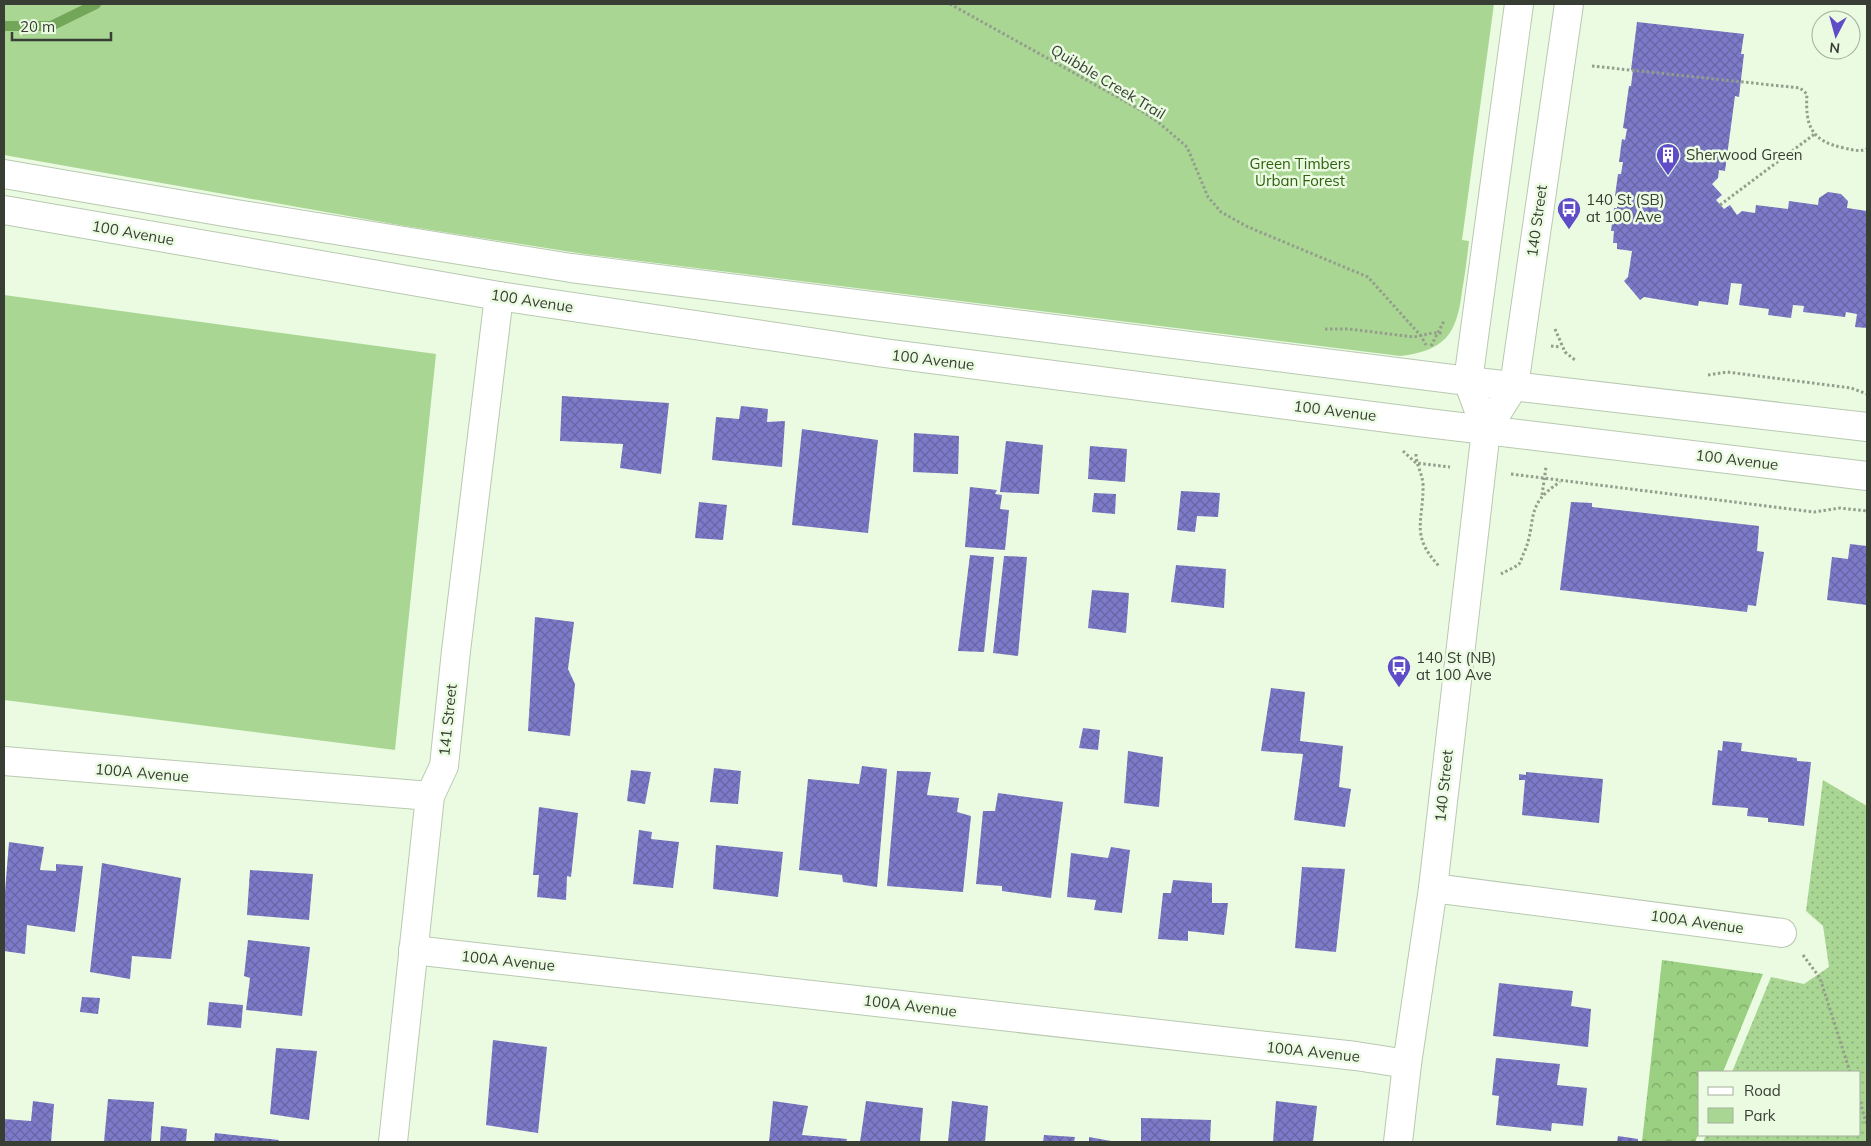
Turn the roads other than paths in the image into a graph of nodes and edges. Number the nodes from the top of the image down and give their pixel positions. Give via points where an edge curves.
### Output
1 (1520, 4) edge
2 (1569, 4) edge
3 (4, 174) edge
4 (4, 210) edge
5 (498, 296) junction
6 (1468, 381) junction
7 (1514, 386) junction
8 (1867, 427) edge
9 (1486, 430) junction
10 (1867, 476) edge
11 (4, 761) edge
12 (430, 796) junction
13 (1432, 888) junction
14 (1782, 933) road end
15 (414, 950) junction
16 (1407, 1064) junction
17 (393, 1142) edge
18 (1398, 1142) edge

1 - 6 main road, 140 Street
2 - 7 main road, 140 Street
3 - 6 main road via 570,268
4 - 5 main road, 100 Avenue
5 - 9 main road, 100 Avenue via 884,354
5 - 12 main road, 141 Street via 444,766
6 - 7 main road
6 - 9 main road, 140 Street
7 - 8 main road
7 - 9 main road, 140 Street
9 - 10 main road, 100 Avenue
9 - 13 main road, 140 Street
11 - 12 main road, 100A Avenue
12 - 15 main road, 141 Street
13 - 14 main road, 100A Avenue
13 - 16 main road, 140 Street
15 - 16 main road, 100A Avenue
15 - 17 main road, 141 Street
16 - 18 main road, 140 Street

